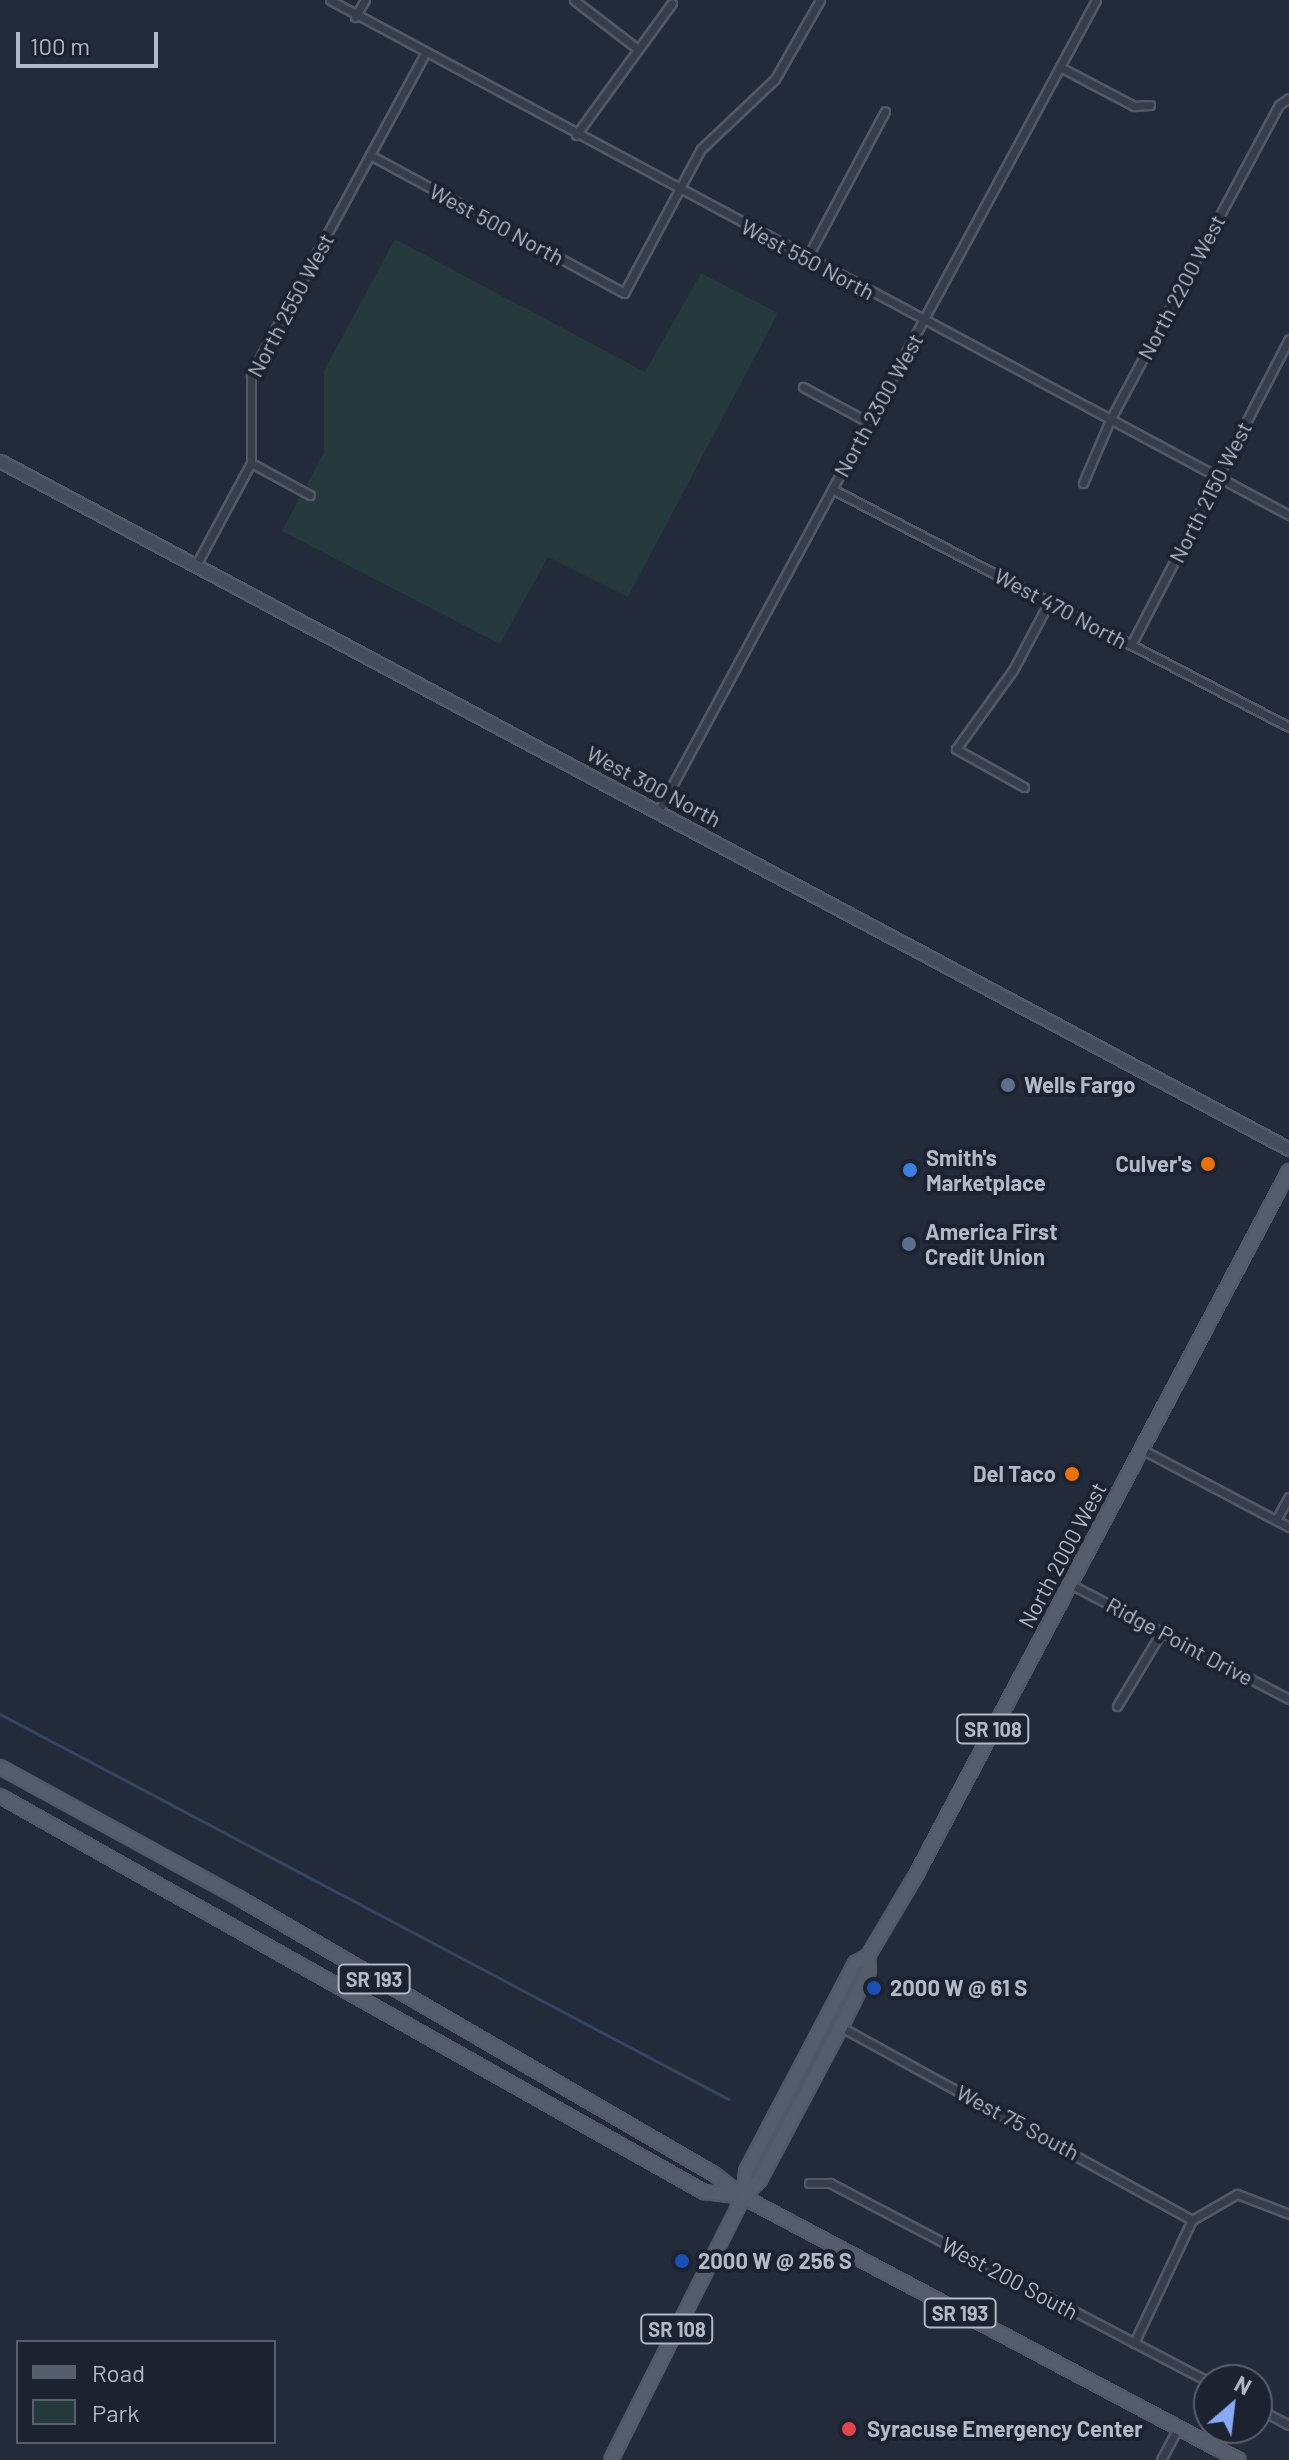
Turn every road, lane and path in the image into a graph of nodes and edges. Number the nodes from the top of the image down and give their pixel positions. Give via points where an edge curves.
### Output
1 (330, 0) edge
2 (365, 0) edge
3 (574, 0) edge
4 (820, 0) edge
5 (1096, 0) edge
6 (672, 3) dead end
7 (355, 17) junction
8 (635, 47) junction
9 (425, 53) junction
10 (1060, 67) junction
11 (1289, 98) edge
12 (1150, 105) dead end
13 (885, 111) dead end
14 (576, 135) junction
15 (370, 155) junction
16 (679, 191) junction
17 (807, 258) junction
18 (925, 321) junction
19 (1289, 339) edge
20 (803, 387) dead end
21 (1110, 420) junction
22 (868, 422) junction
23 (0, 461) edge
24 (251, 463) junction
25 (1217, 477) junction
26 (1083, 483) dead end
27 (832, 489) junction
28 (310, 495) dead end
29 (1289, 515) edge
30 (196, 565) junction
31 (1049, 602) junction
32 (1131, 645) junction
33 (1289, 727) edge
34 (1024, 787) dead end
35 (659, 810) junction
36 (1289, 1149) edge
37 (1289, 1171) edge
38 (1141, 1449) junction
39 (1289, 1497) edge
40 (1276, 1520) junction
41 (1289, 1527) edge
42 (1070, 1584) junction
43 (1162, 1631) junction
44 (1289, 1699) edge
45 (1117, 1706) dead end
46 (0, 1767) edge
47 (0, 1796) edge
48 (868, 1956) junction
49 (841, 2027) junction
50 (809, 2183) dead end
51 (743, 2197) junction
52 (1289, 2214) edge
53 (1192, 2220) junction
54 (1134, 2343) junction
55 (1193, 2374) edge
56 (1178, 2428) junction
57 (611, 2460) edge
58 (1161, 2460) edge
59 (1239, 2460) edge

1 - 7 street, West 550 North
2 - 7 street
3 - 8 street
4 - 16 street via 775,79 720,127
5 - 10 street, North 2300 West
6 - 8 street
7 - 9 street, West 550 North
8 - 14 street
9 - 14 street, West 550 North
9 - 15 street, North 2550 West
10 - 12 street via 1134,106
10 - 18 street, North 2300 West
11 - 21 street, North 2200 West
13 - 17 street
14 - 16 street, West 550 North
15 - 16 street, West 500 North via 624,293
15 - 24 street, North 2550 West via 251,374
16 - 17 street, West 550 North
17 - 18 street, West 550 North
18 - 21 street, West 550 North
18 - 22 street, North 2300 West
19 - 25 street, North 2150 West
20 - 22 street
21 - 25 street, West 550 North
21 - 26 street, North 2200 West
22 - 27 street, North 2300 West
23 - 30 main road, West 300 North
24 - 28 street
24 - 30 street, North 2550 West
25 - 29 street, West 550 North
25 - 32 street, North 2150 West
27 - 31 street, West 470 North
27 - 35 street, North 2300 West
30 - 35 main road, West 300 North
31 - 32 street, West 470 North
31 - 34 street via 1013,670 956,749
32 - 33 street, West 470 North
35 - 36 main road, West 300 North
37 - 38 main road, North 2000 West / SR 108
38 - 40 street
38 - 42 main road, North 2000 West / SR 108
39 - 40 street
40 - 41 street
42 - 43 street, Ridge Point Drive
42 - 48 main road, North 2000 West / SR 108
43 - 44 street, Ridge Point Drive
43 - 45 street
46 - 51 main road, SR 193 via 239,1898 714,2174
47 - 51 main road, SR 193 via 704,2192
48 - 49 main road, North 2000 West / SR 108 via 869,1971
48 - 51 main road, North 2000 West / SR 108 via 855,1963 764,2136 746,2171
49 - 51 main road, North 2000 West / SR 108 via 760,2180
49 - 53 street, West 75 South
50 - 54 street, West 200 South via 830,2183
51 - 56 main road, SR 193
51 - 57 main road, North 2000 West / SR 108
52 - 53 street via 1237,2194
53 - 54 street
54 - 55 street, West 200 South
56 - 58 street
56 - 59 main road, SR 193

